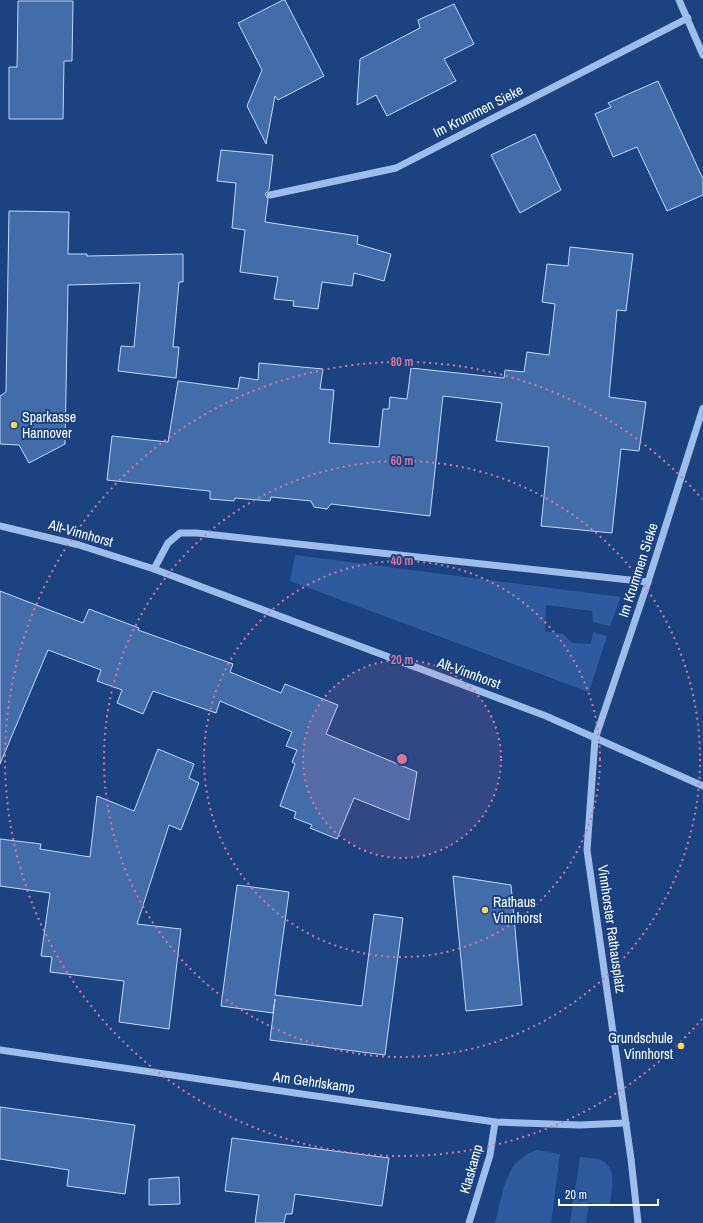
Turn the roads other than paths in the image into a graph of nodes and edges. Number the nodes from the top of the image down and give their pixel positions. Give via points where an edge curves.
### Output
1 (679, 0) edge
2 (688, 18) junction
3 (703, 55) edge
4 (270, 195) dead end
5 (703, 408) edge
6 (0, 526) edge
7 (154, 569) junction
8 (648, 582) junction
9 (595, 738) junction
10 (703, 786) edge
11 (0, 1050) edge
12 (496, 1122) junction
13 (626, 1123) junction
14 (469, 1223) edge
15 (638, 1223) edge

1 - 2 street
2 - 3 street
2 - 4 street, Im Krummen Sieke via 396,168
5 - 8 street, Im Krummen Sieke
6 - 7 street, Alt-Vinnhorst via 79,545
7 - 8 street via 168,543 180,533 197,533
7 - 9 street, Alt-Vinnhorst via 546,716
8 - 9 street, Im Krummen Sieke
9 - 10 street, Alt-Vinnhorst
9 - 13 street, Vinnhorster Rathausplatz via 587,850
11 - 12 street, Am Gehrlskamp
12 - 13 street, Am Gehrlskamp via 579,1126
12 - 14 street, Klaskamp via 490,1155
13 - 15 street, Vinnhorster Rathausplatz

